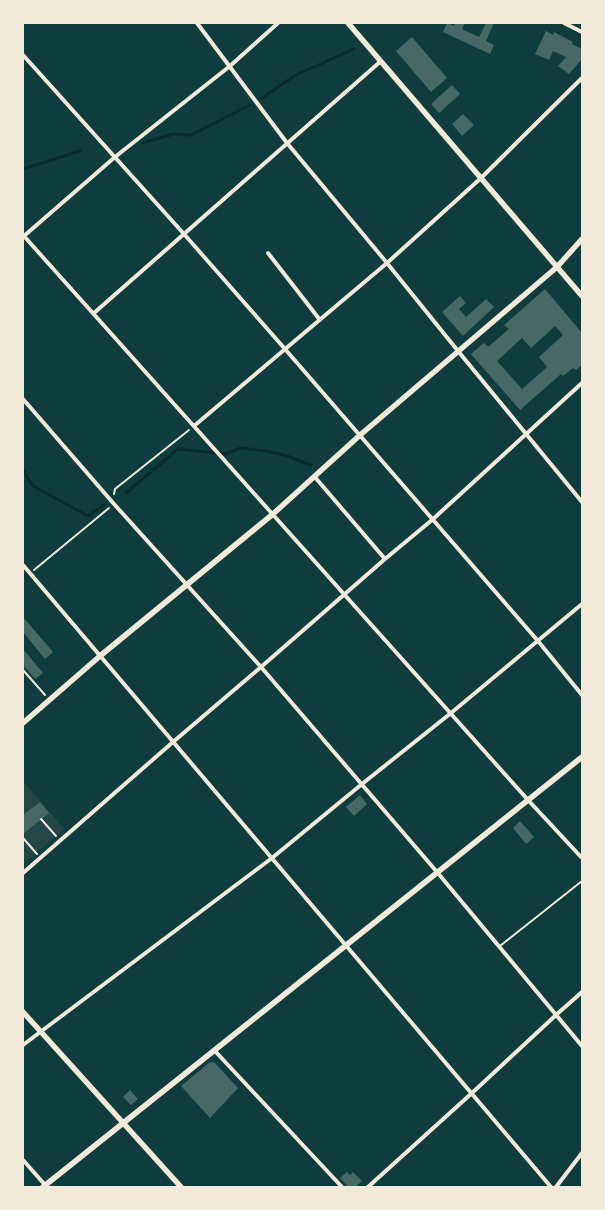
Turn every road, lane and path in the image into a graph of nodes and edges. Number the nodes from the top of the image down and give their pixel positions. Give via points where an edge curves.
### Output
1 (197, 23) edge
2 (278, 23) edge
3 (348, 23) edge
4 (564, 23) edge
5 (582, 32) edge
6 (23, 55) edge
7 (381, 61) junction
8 (230, 66) junction
9 (582, 78) edge
10 (287, 143) junction
11 (115, 157) junction
12 (481, 178) junction
13 (184, 234) junction
14 (24, 235) edge
15 (582, 239) edge
16 (268, 253) dead end
17 (387, 263) junction
18 (557, 267) junction
19 (582, 296) edge
20 (94, 313) junction
21 (320, 320) junction
22 (285, 349) junction
23 (458, 351) junction
24 (582, 383) edge
25 (23, 399) edge
26 (194, 426) junction
27 (527, 434) junction
28 (359, 436) junction
29 (314, 476) junction
30 (582, 502) edge
31 (273, 514) junction
32 (432, 520) junction
33 (385, 559) junction
34 (23, 565) edge
35 (188, 585) junction
36 (344, 595) junction
37 (582, 604) edge
38 (538, 641) junction
39 (100, 656) junction
40 (261, 668) junction
41 (23, 670) edge
42 (582, 695) edge
43 (49, 700) junction
44 (451, 713) junction
45 (23, 723) edge
46 (173, 742) junction
47 (582, 757) edge
48 (362, 784) junction
49 (528, 800) junction
50 (41, 819) dead end
51 (23, 838) edge
52 (60, 840) junction
53 (40, 858) junction
54 (272, 858) junction
55 (582, 858) edge
56 (437, 872) junction
57 (23, 873) edge
58 (582, 881) edge
59 (346, 945) junction
60 (499, 946) junction
61 (582, 992) edge
62 (23, 1012) edge
63 (556, 1015) junction
64 (41, 1032) junction
65 (23, 1045) edge
66 (582, 1046) edge
67 (214, 1050) junction
68 (472, 1093) junction
69 (123, 1123) junction
70 (582, 1153) edge
71 (23, 1160) edge
72 (45, 1186) edge
73 (181, 1187) edge
74 (342, 1187) edge
75 (368, 1187) edge
76 (551, 1187) edge
77 (556, 1187) edge

1 - 8 street
2 - 8 street
3 - 7 street
4 - 5 street
6 - 11 street
7 - 10 street
7 - 12 street
8 - 10 street
8 - 11 street
9 - 12 street
10 - 13 street
10 - 17 street
11 - 13 street
11 - 14 street
12 - 17 street
12 - 18 street
13 - 20 street
13 - 22 street
14 - 20 street
15 - 18 street
16 - 21 street
17 - 21 street
17 - 23 street
18 - 19 street
18 - 23 street
20 - 26 street
21 - 22 street
22 - 26 street
22 - 28 street
23 - 27 street
23 - 28 street
24 - 27 street
25 - 35 street
26 - 31 street
27 - 30 street
27 - 32 street
28 - 29 street
28 - 32 street
29 - 31 street
29 - 33 street
31 - 35 street
31 - 36 street
32 - 33 street
32 - 38 street
33 - 36 street
34 - 39 street
35 - 39 street
35 - 40 street
36 - 40 street
36 - 44 street
37 - 38 street
38 - 42 street
38 - 44 street
39 - 43 street
39 - 46 street
40 - 46 street
40 - 48 street
41 - 43 path
43 - 45 street
44 - 48 street
44 - 49 street
46 - 52 street
46 - 54 street
47 - 49 street
48 - 54 street
48 - 56 street
49 - 55 street
49 - 56 street
50 - 52 path
51 - 53 path
52 - 53 street
53 - 57 street
54 - 59 street
54 - 64 street
56 - 59 street
56 - 60 street
58 - 60 lane
59 - 67 street
59 - 68 street
60 - 63 street
61 - 63 street
62 - 64 street
63 - 66 street
63 - 68 street
64 - 65 street
64 - 69 street
67 - 69 street
67 - 74 street
68 - 75 street
68 - 76 street
69 - 72 street
69 - 73 street
70 - 77 street
71 - 72 street

